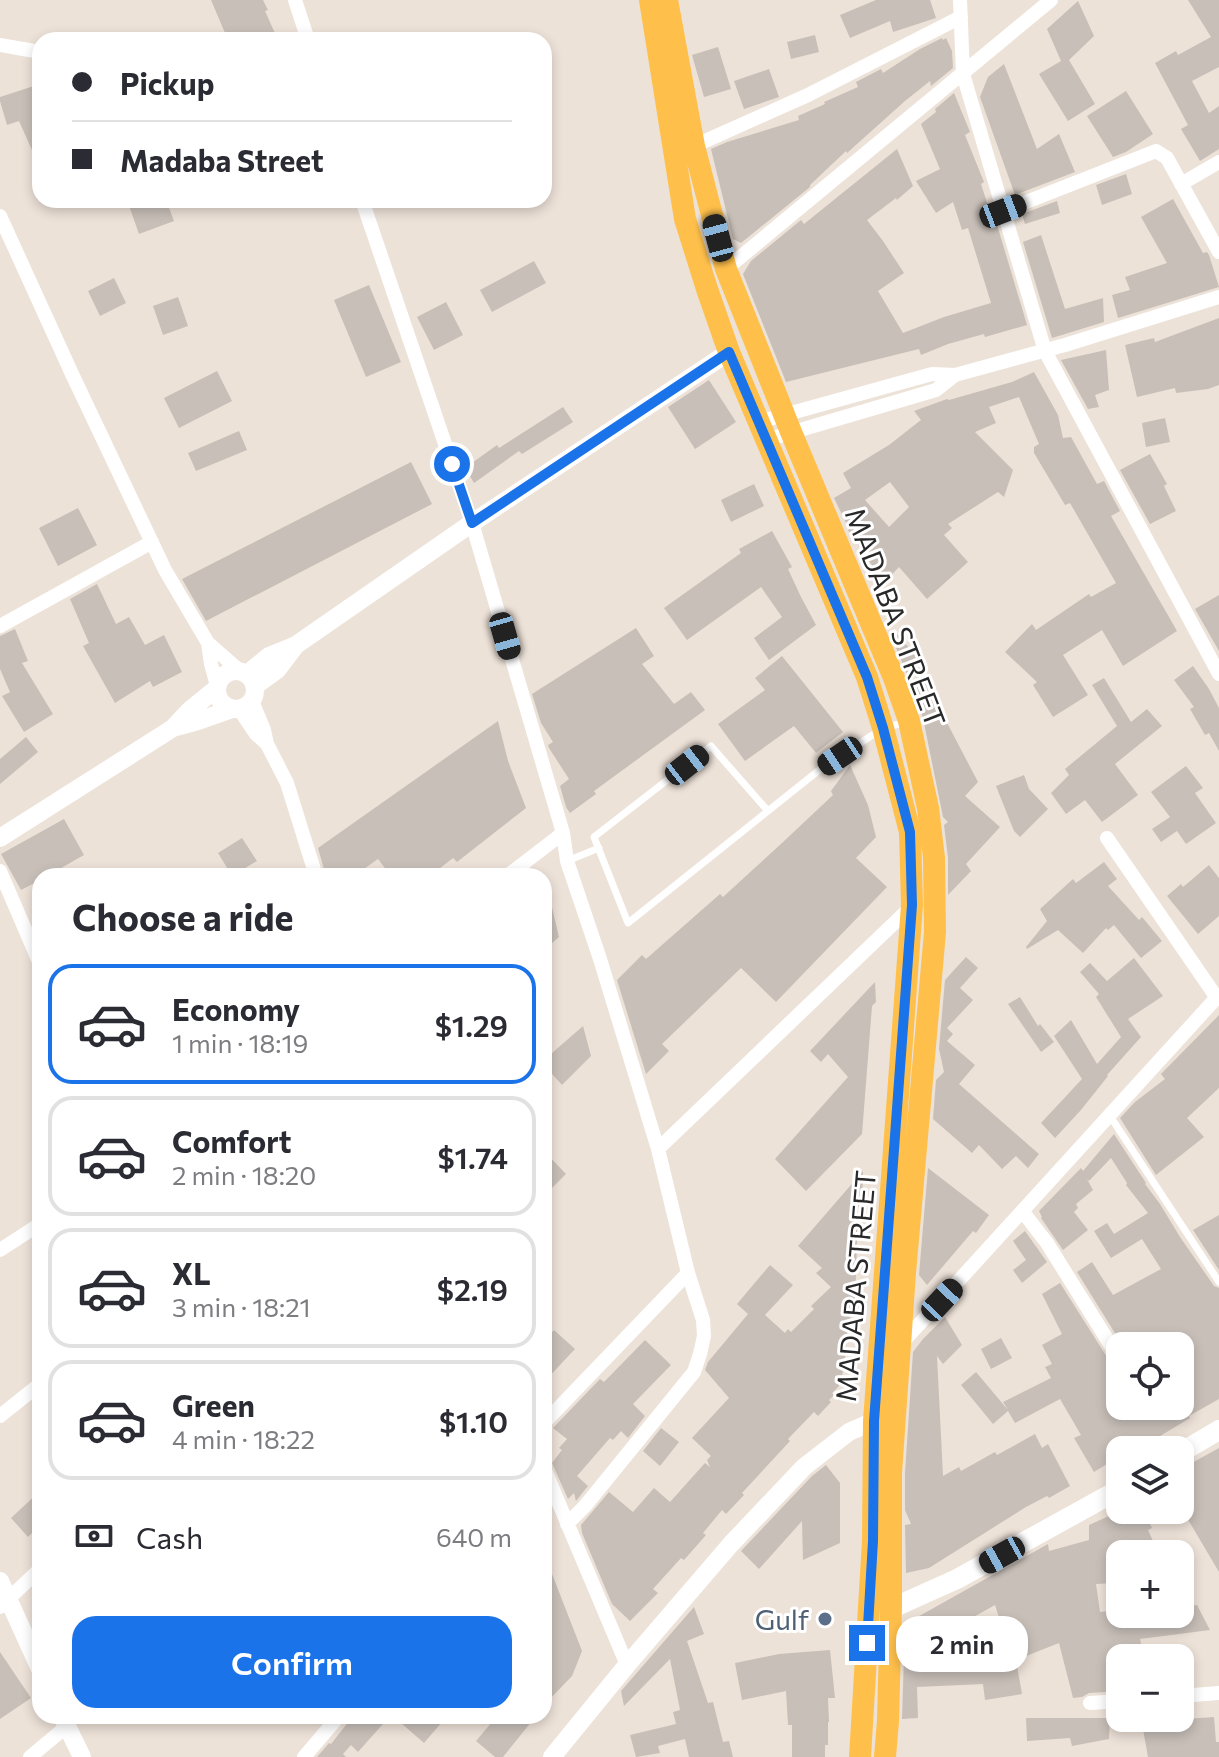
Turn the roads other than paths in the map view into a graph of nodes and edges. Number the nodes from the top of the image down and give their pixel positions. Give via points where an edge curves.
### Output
1 (295, 0) edge
2 (650, 0) edge
3 (667, 0) edge
4 (960, 0) edge
5 (1051, 0) edge
6 (961, 17) junction
7 (305, 32) edge
8 (0, 45) edge
9 (32, 51) edge
10 (963, 74) junction
11 (694, 146) junction
12 (1219, 162) edge
13 (1181, 184) junction
14 (365, 208) edge
15 (1003, 211) junction
16 (0, 216) edge
17 (1219, 252) edge
18 (726, 269) junction
19 (1219, 297) edge
20 (1045, 351) junction
21 (729, 352) junction
22 (787, 423) junction
23 (762, 431) junction
24 (472, 523) junction
25 (152, 542) junction
26 (0, 626) edge
27 (208, 643) junction
28 (1219, 674) edge
29 (217, 687) junction
30 (244, 691) junction
31 (909, 721) junction
32 (173, 728) junction
33 (883, 728) junction
34 (768, 811) junction
35 (563, 833) junction
36 (0, 838) edge
37 (1107, 838) dead end
38 (599, 848) junction
39 (567, 861) junction
40 (314, 868) edge
41 (517, 868) edge
42 (0, 871) edge
43 (912, 905) junction
44 (32, 945) edge
45 (1218, 996) edge
46 (1110, 1116) junction
47 (658, 1149) junction
48 (1023, 1212) junction
49 (32, 1229) edge
50 (0, 1250) edge
51 (688, 1273) junction
52 (1219, 1282) edge
53 (1106, 1338) edge
54 (901, 1344) junction
55 (32, 1390) edge
56 (552, 1415) edge
57 (0, 1416) edge
58 (874, 1421) junction
59 (1219, 1430) edge
60 (1194, 1445) edge
61 (1106, 1497) edge
62 (552, 1498) edge
63 (567, 1524) junction
64 (32, 1577) edge
65 (0, 1581) edge
66 (4, 1603) edge
67 (891, 1607) junction
68 (869, 1619) junction
69 (32, 1654) edge
70 (627, 1665) junction
71 (1219, 1693) edge
72 (1194, 1695) edge
73 (1106, 1702) edge
74 (1090, 1703) dead end
75 (61, 1724) edge
76 (66, 1724) edge
77 (332, 1724) edge
78 (30, 1757) edge
79 (82, 1757) edge
80 (304, 1757) edge
81 (552, 1757) edge
82 (860, 1757) edge
83 (885, 1757) edge

1 - 7 street
2 - 21 main road, MADABA STREET via 685,219
3 - 11 main road, MADABA STREET
4 - 6 street
5 - 10 street
6 - 10 street
6 - 11 street
8 - 9 street
10 - 15 street
10 - 18 street
11 - 18 main road, MADABA STREET
12 - 13 street
13 - 15 street via 1167,158 1156,151
13 - 17 street
14 - 24 street
15 - 20 street
16 - 25 street
18 - 22 main road, MADABA STREET
19 - 20 street
20 - 22 street via 955,375 936,390
20 - 28 street
21 - 23 main road, MADABA STREET
21 - 24 street
22 - 23 street
22 - 31 main road, MADABA STREET
23 - 33 main road, MADABA STREET via 867,677
24 - 30 street via 296,645 269,656
24 - 35 street
25 - 26 street
25 - 27 street
27 - 29 street
27 - 30 street
29 - 30 street via 220,701
29 - 30 street via 232,671
29 - 32 street
30 - 32 street via 198,721
30 - 40 street via 256,734 287,783
31 - 33 lane
31 - 54 main road, MADABA STREET via 928,808 935,932
32 - 36 street
33 - 34 lane
33 - 43 main road, MADABA STREET via 910,832
34 - 38 lane via 711,746 594,837
34 - 38 lane via 628,923
35 - 39 street
35 - 41 street
37 - 45 street
38 - 39 lane
39 - 47 street
42 - 44 street
43 - 47 street
43 - 58 main road, MADABA STREET
45 - 46 street
46 - 48 street
46 - 52 lane
47 - 51 street
48 - 53 street
48 - 54 street
49 - 50 street
51 - 56 street
51 - 63 street via 704,1336 694,1372
54 - 67 main road, MADABA STREET via 891,1473
55 - 57 street
58 - 68 main road, MADABA STREET
58 - 70 street via 849,1432 804,1467
59 - 60 main road
61 - 67 main road via 957,1579
62 - 63 street
63 - 70 street
64 - 66 street
65 - 66 street
66 - 69 street
67 - 68 main road
67 - 83 main road, MADABA STREET
68 - 82 main road, MADABA STREET
70 - 81 street
71 - 72 street
73 - 74 street
75 - 78 street
76 - 79 street
77 - 80 street

